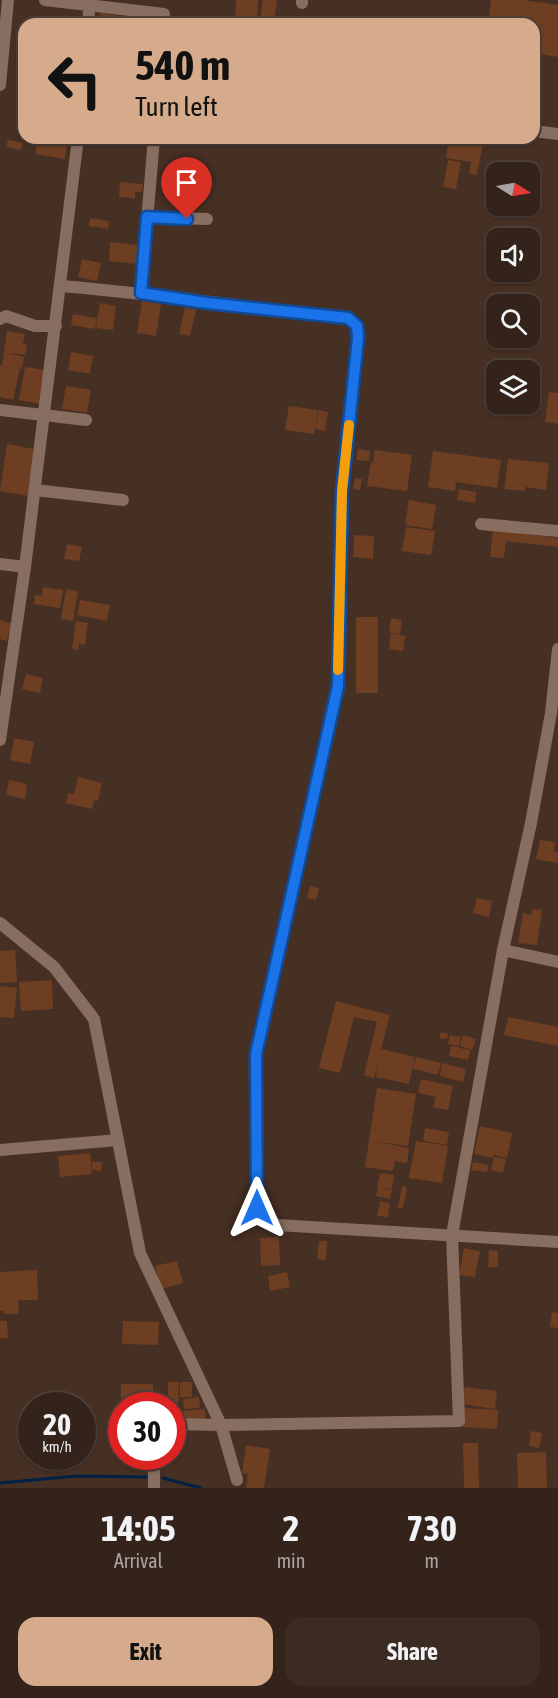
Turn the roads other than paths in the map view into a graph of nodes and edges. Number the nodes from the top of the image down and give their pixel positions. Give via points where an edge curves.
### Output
1 (8, 0) edge
2 (45, 0) edge
3 (89, 2) edge
4 (88, 18) edge
5 (164, 18) edge
6 (0, 77) edge
7 (540, 132) edge
8 (558, 134) edge
9 (77, 144) edge
10 (153, 144) edge
11 (147, 217) junction
12 (207, 219) dead end
13 (61, 286) junction
14 (141, 293) junction
15 (0, 318) edge
16 (56, 326) junction
17 (0, 410) edge
18 (44, 416) junction
19 (86, 420) dead end
20 (35, 490) junction
21 (123, 500) dead end
22 (481, 525) dead end
23 (558, 531) edge
24 (0, 564) edge
25 (25, 567) junction
26 (558, 649) edge
27 (554, 723) edge
28 (0, 740) edge
29 (0, 923) edge
30 (503, 950) junction
31 (558, 962) edge
32 (118, 1140) junction
33 (0, 1150) edge
34 (452, 1234) junction
35 (558, 1242) edge
36 (186, 1424) edge
37 (221, 1425) junction
38 (154, 1470) edge
39 (237, 1480) dead end
40 (154, 1488) edge

1 - 6 street
2 - 3 street
3 - 4 street
3 - 5 street via 164,14
7 - 8 street
9 - 13 street
10 - 11 street
11 - 12 street
11 - 14 street
13 - 14 street
13 - 16 street
14 - 34 street via 348,318 357,326 342,491 338,686 256,1054 257,1208 277,1225
15 - 16 street via 6,316 35,327
16 - 18 street
17 - 18 street
18 - 19 street
18 - 20 street
20 - 21 street
20 - 25 street
22 - 23 street
24 - 25 street
25 - 28 street
26 - 27 street
27 - 30 street
29 - 32 street via 54,968 94,1019
30 - 31 street
30 - 34 street
32 - 33 street
32 - 37 street via 140,1253
34 - 35 street
34 - 37 street via 459,1421
36 - 37 street
37 - 39 street
38 - 40 street

